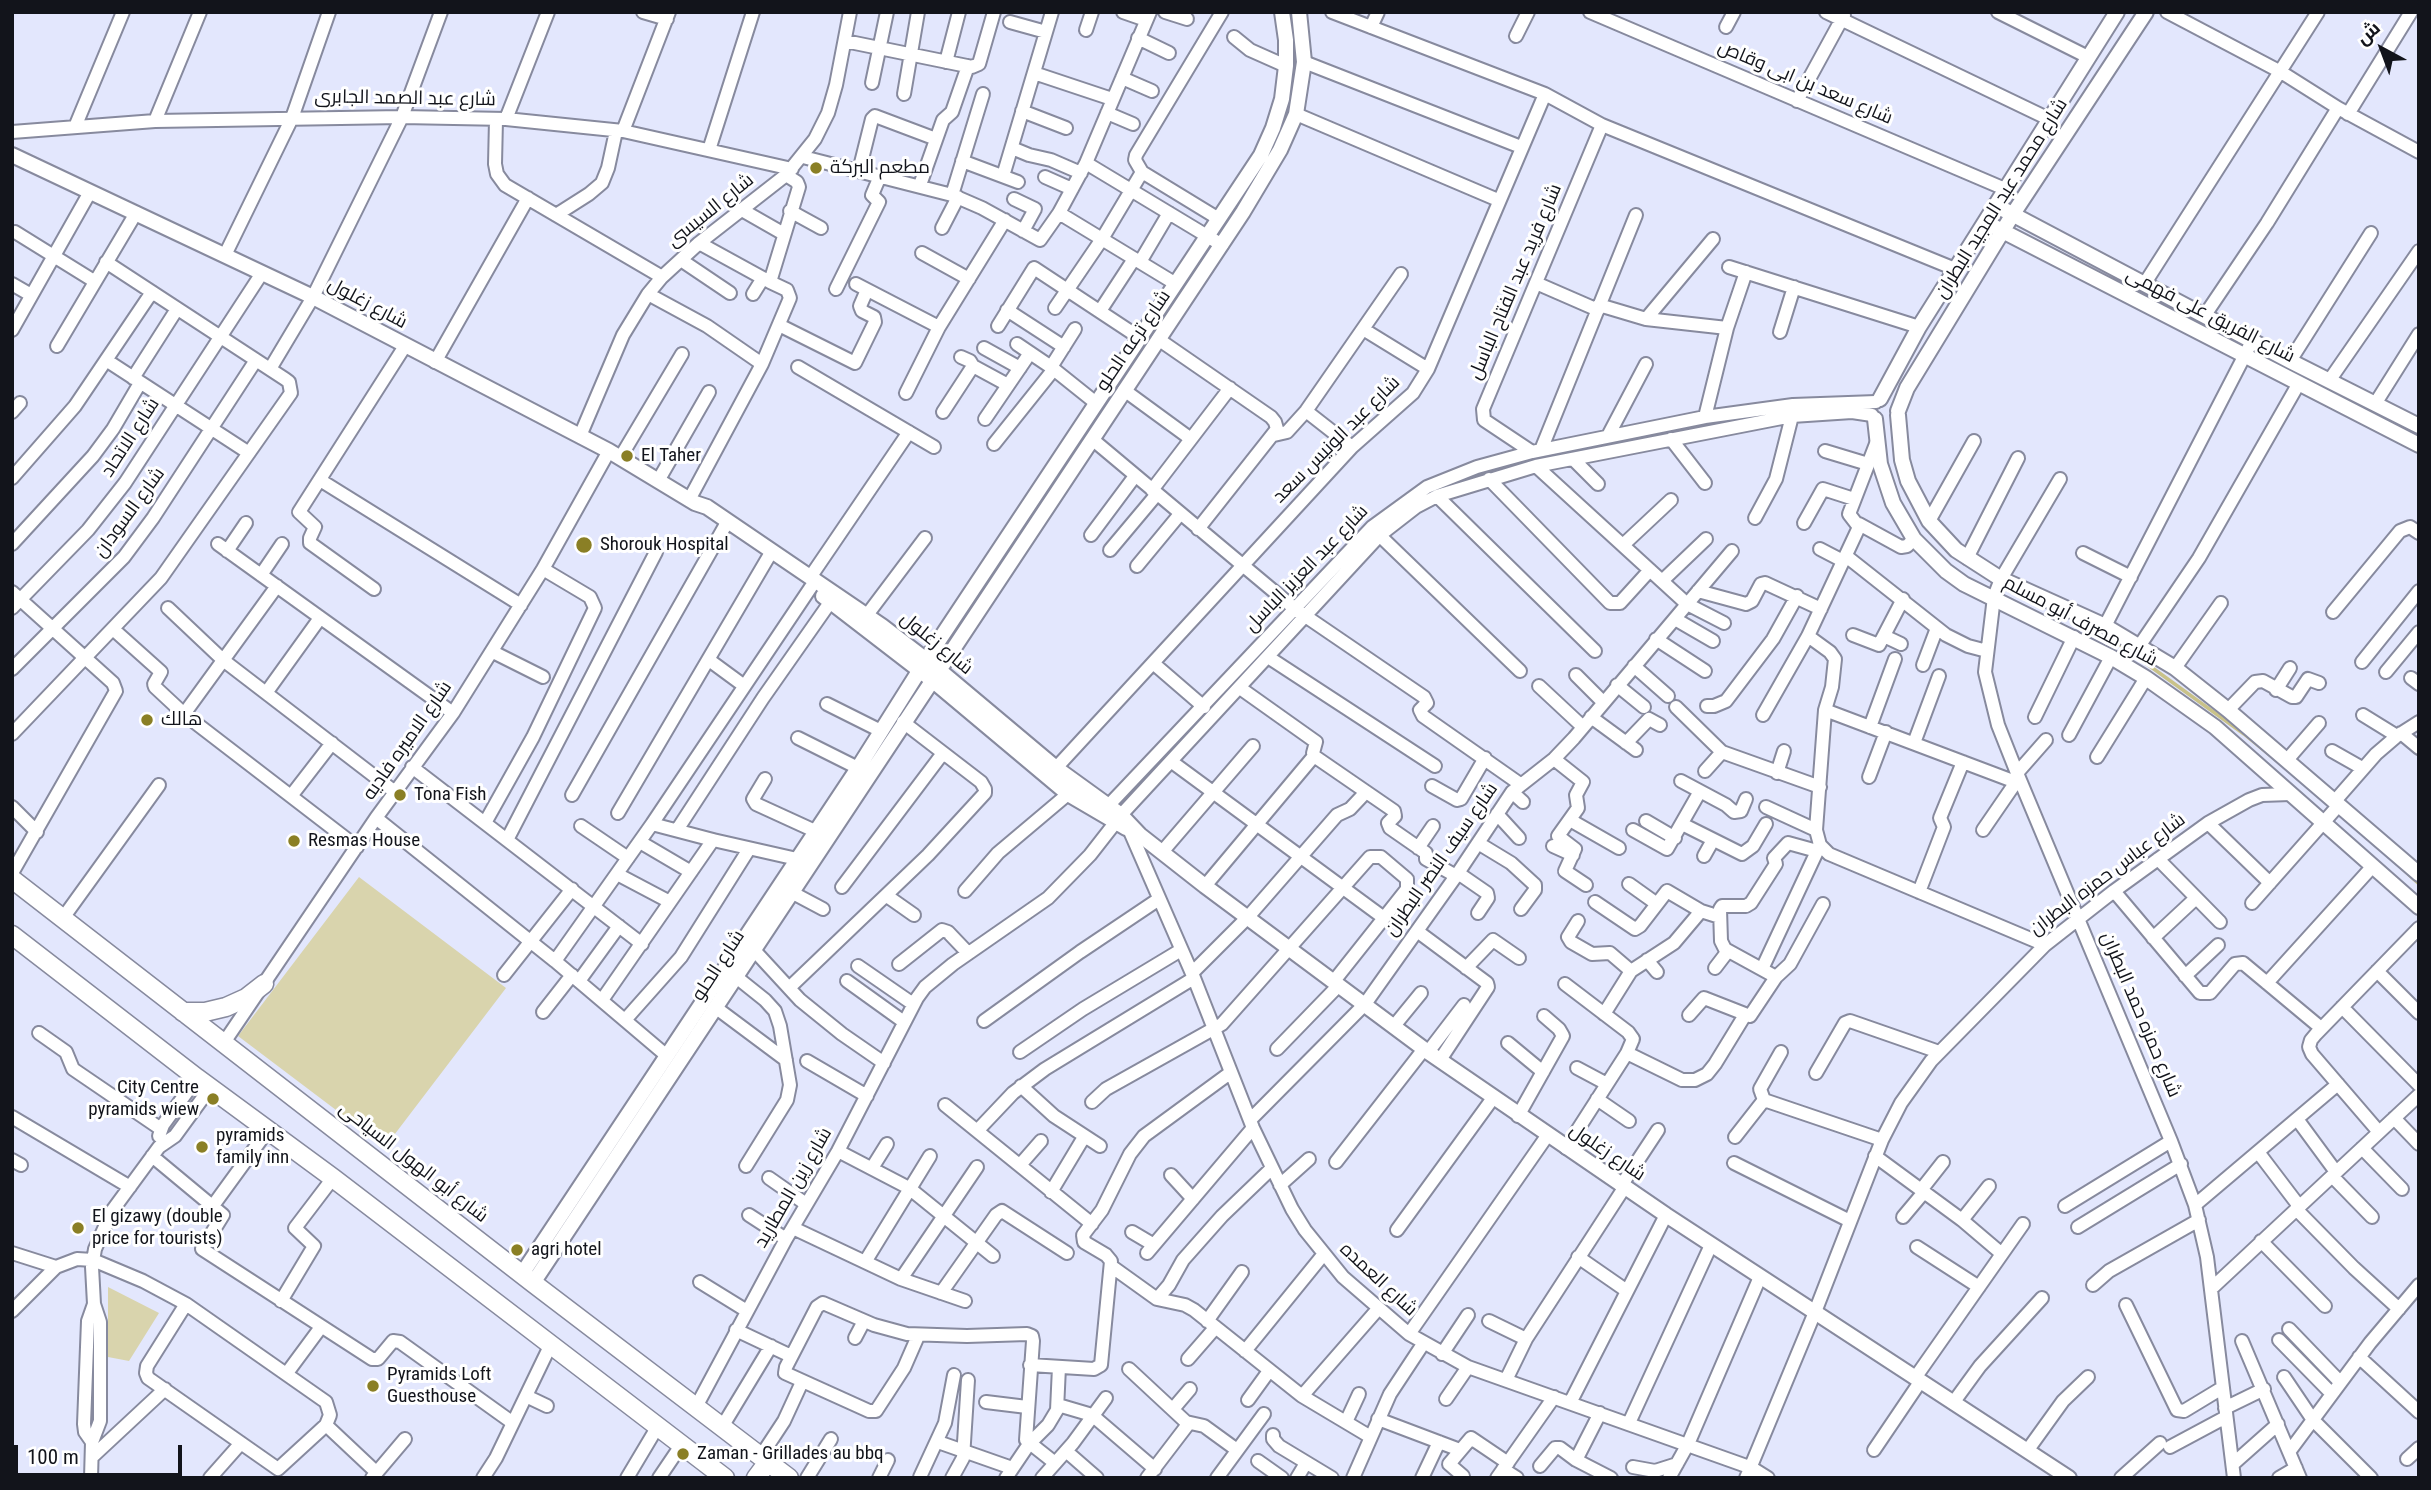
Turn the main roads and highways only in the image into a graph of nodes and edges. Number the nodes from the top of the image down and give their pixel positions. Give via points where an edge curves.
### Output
1 (12, 879) edge
2 (12, 935) edge
3 (264, 984) road end
4 (183, 1012) junction
5 (764, 1459) junction
6 (725, 1478) edge
7 (756, 1478) edge
8 (789, 1478) edge

1 - 4 main road, شارع أبو الهول السياحى
2 - 6 main road
3 - 4 main road via 226,1007
4 - 5 main road, شارع أبو الهول السياحى
5 - 7 main road
5 - 8 main road, شارع أبو الهول السياحى

